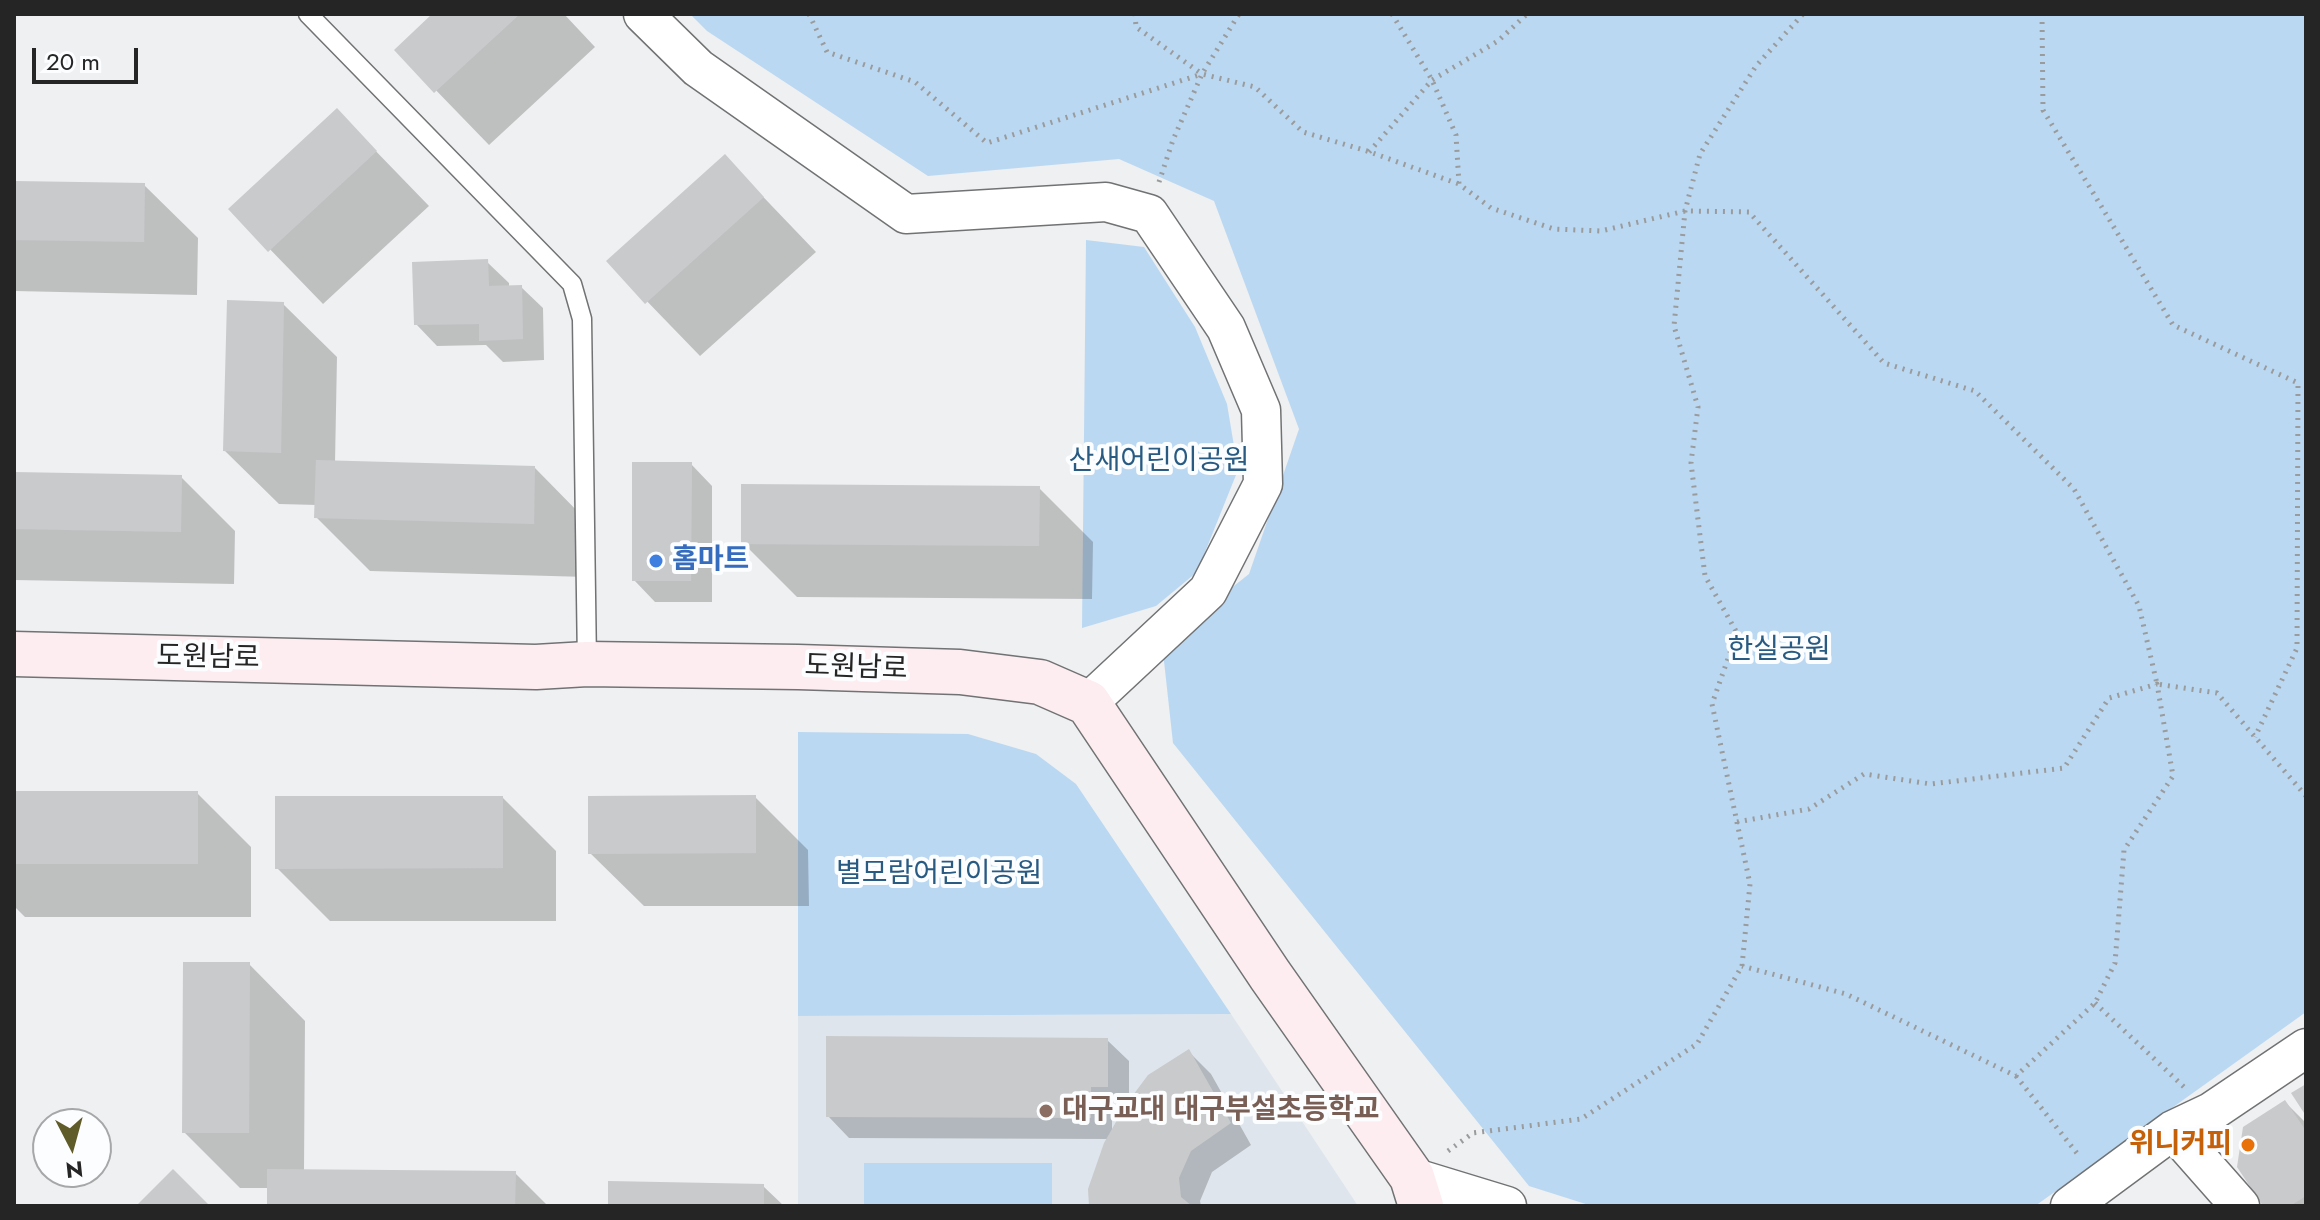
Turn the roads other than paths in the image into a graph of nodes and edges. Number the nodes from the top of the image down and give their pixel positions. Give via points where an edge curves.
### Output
1 (308, 14) edge
2 (643, 14) edge
3 (14, 654) edge
4 (587, 664) junction
5 (1088, 703) junction
6 (2306, 1048) edge
7 (2173, 1130) junction
8 (1416, 1192) edge
9 (1507, 1206) edge
10 (2070, 1206) edge
11 (2240, 1206) edge

1 - 4 lane via 572,284 582,319
2 - 5 street via 698,68 906,214 1106,202 1149,214 1226,328 1261,410 1263,484 1208,591
3 - 4 street, 도원남로
4 - 5 street, 도원남로 via 960,672 1040,682
5 - 8 street
6 - 7 street via 2211,1112
7 - 10 street
7 - 11 street
8 - 9 street

